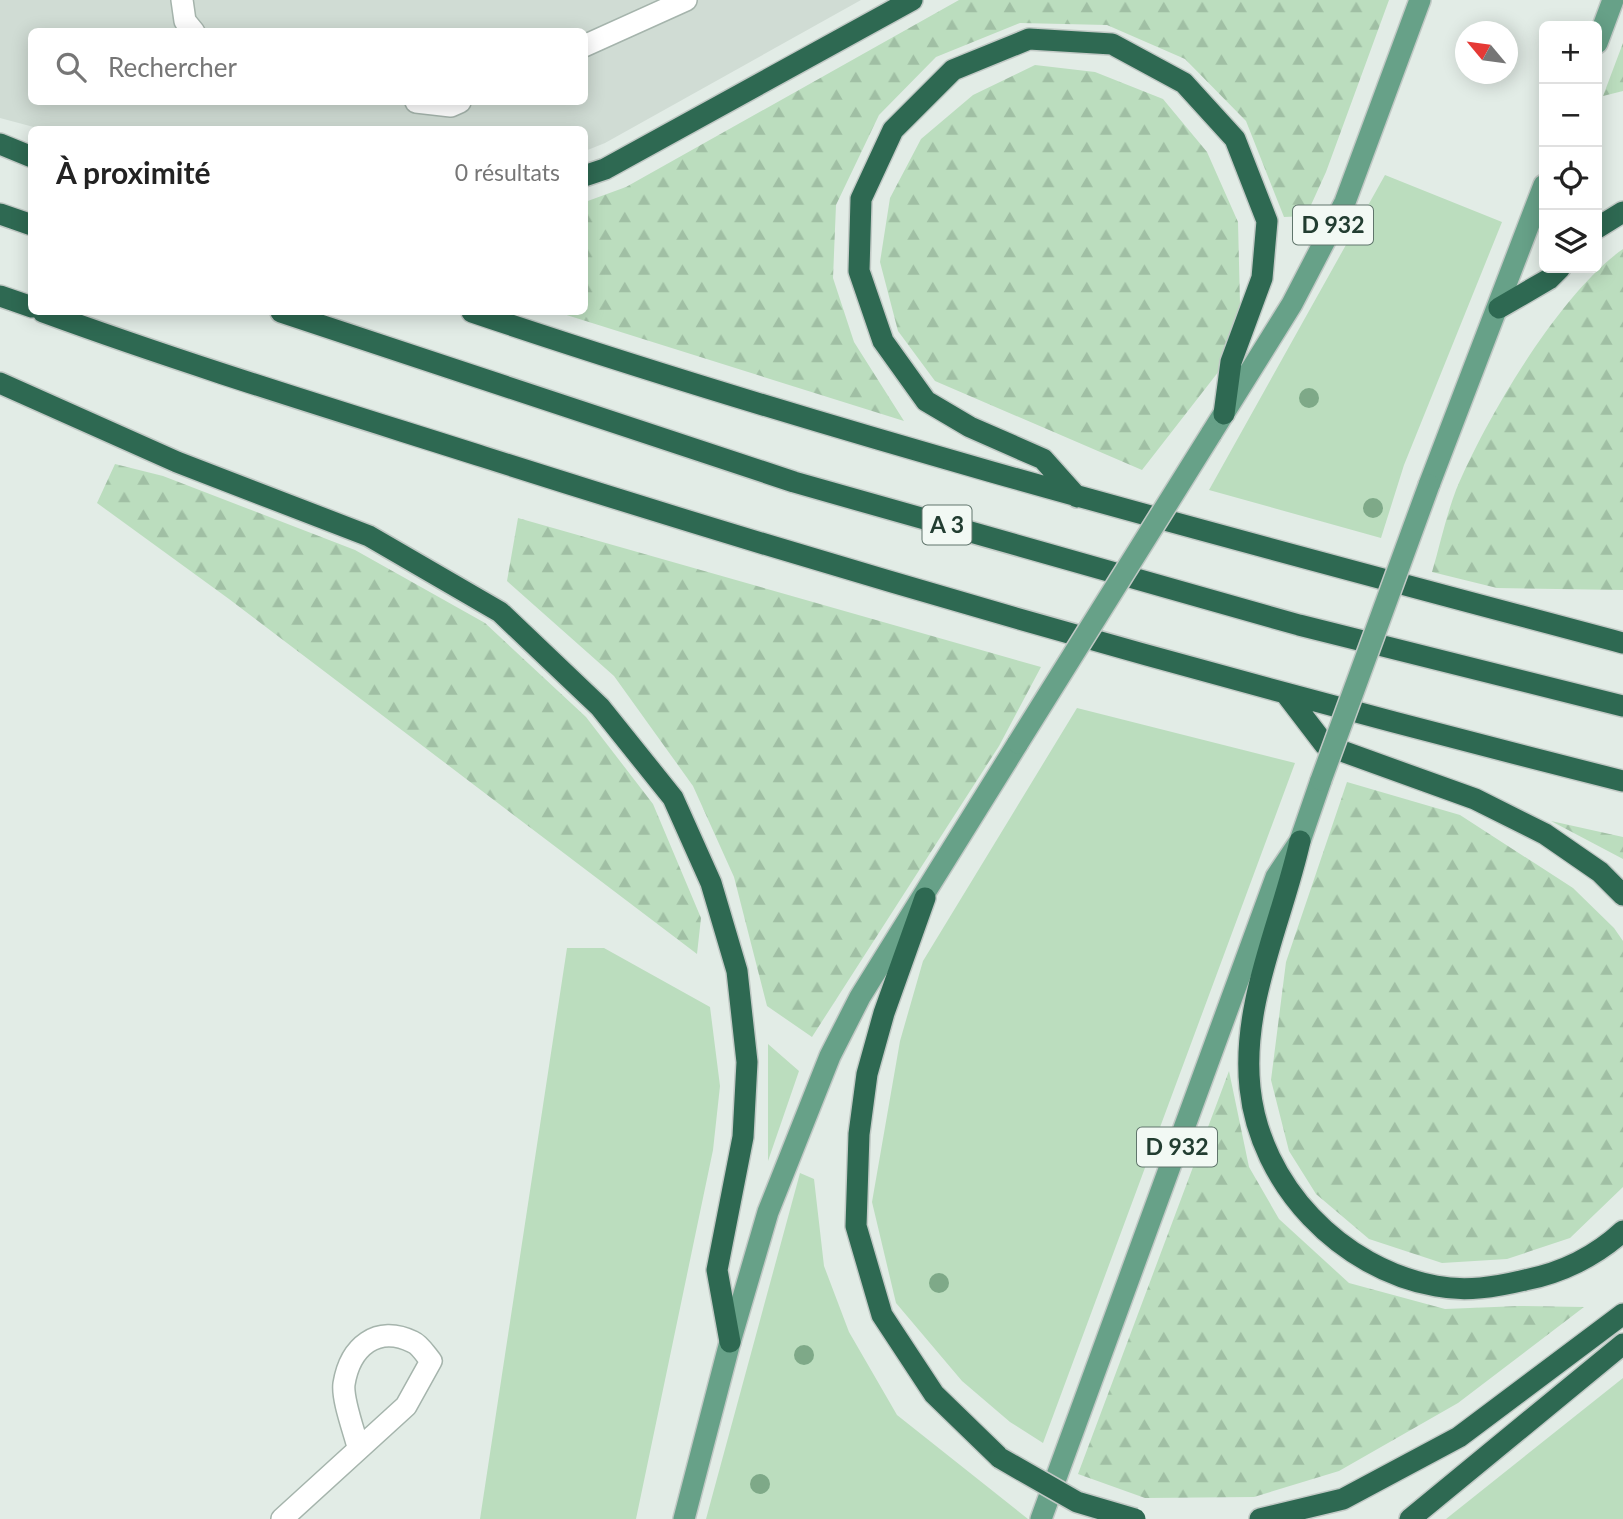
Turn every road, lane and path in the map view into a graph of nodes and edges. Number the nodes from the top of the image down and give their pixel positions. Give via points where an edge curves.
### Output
1 (182, 0) edge
2 (686, 0) edge
3 (912, 0) edge
4 (1420, 0) edge
5 (1612, 0) edge
6 (191, 28) edge
7 (1602, 29) edge
8 (588, 44) edge
9 (0, 144) edge
10 (28, 155) edge
11 (588, 175) edge
12 (1539, 199) edge
13 (1623, 212) edge
14 (0, 214) edge
15 (28, 224) edge
16 (1602, 225) edge
17 (1555, 273) edge
18 (0, 296) edge
19 (28, 306) edge
20 (1499, 307) junction
21 (51, 315) edge
22 (290, 315) edge
23 (481, 315) edge
24 (0, 383) edge
25 (1224, 414) junction
26 (1077, 497) junction
27 (1623, 626) edge
28 (1602, 637) junction
29 (1623, 643) edge
30 (1286, 695) junction
31 (1623, 706) edge
32 (1623, 781) edge
33 (1300, 841) junction
34 (1623, 895) edge
35 (925, 898) junction
36 (1623, 1231) edge
37 (1623, 1314) edge
38 (730, 1342) junction
39 (1623, 1344) edge
40 (358, 1447) junction
41 (282, 1519) edge
42 (684, 1519) edge
43 (1041, 1519) edge
44 (1135, 1519) edge
45 (1261, 1519) edge
46 (1410, 1519) edge

1 - 6 lane
2 - 8 lane
3 - 11 highway
4 - 25 main road, D 932 via 1345,202 1292,304
5 - 7 main road
9 - 10 highway
12 - 20 main road, D 932
13 - 16 highway
14 - 15 highway
17 - 20 highway
18 - 19 highway
20 - 33 main road, D 932, bridge
21 - 30 highway via 705,528
22 - 31 highway, A 3 via 794,482 1299,625
23 - 26 highway via 826,425
24 - 38 highway via 177,462 369,537 500,612 600,707 673,798 711,883 737,971 747,1062 743,1137 717,1270
25 - 26 highway via 1231,362 1262,278 1267,220 1235,139 1184,83 1112,44 1029,39 953,70 887,141 861,200 859,271 883,341 926,401 970,427 1043,459
25 - 35 main road, D 932, bridge
26 - 28 highway
27 - 28 highway
28 - 29 highway
30 - 32 highway
30 - 34 highway via 1325,745 1475,799 1545,834 1600,872
33 - 36 highway via 1253,1012 1249,1052 1250,1090 1269,1158 1302,1209 1366,1261 1402,1278 1437,1287 1496,1286 1541,1277 1578,1263
33 - 43 main road, D 932 via 1276,877
35 - 38 main road, D 932 via 860,998 830,1056 768,1212
35 - 44 highway, bridge via 884,1013 867,1074 859,1134 856,1226 882,1315 934,1394 1000,1458 1077,1502
37 - 45 highway via 1459,1437 1343,1499
38 - 42 main road, D 932
39 - 46 highway
40 - 40 lane via 406,1406 431,1361 415,1342 387,1334 366,1340 353,1357 344,1385
40 - 41 lane

